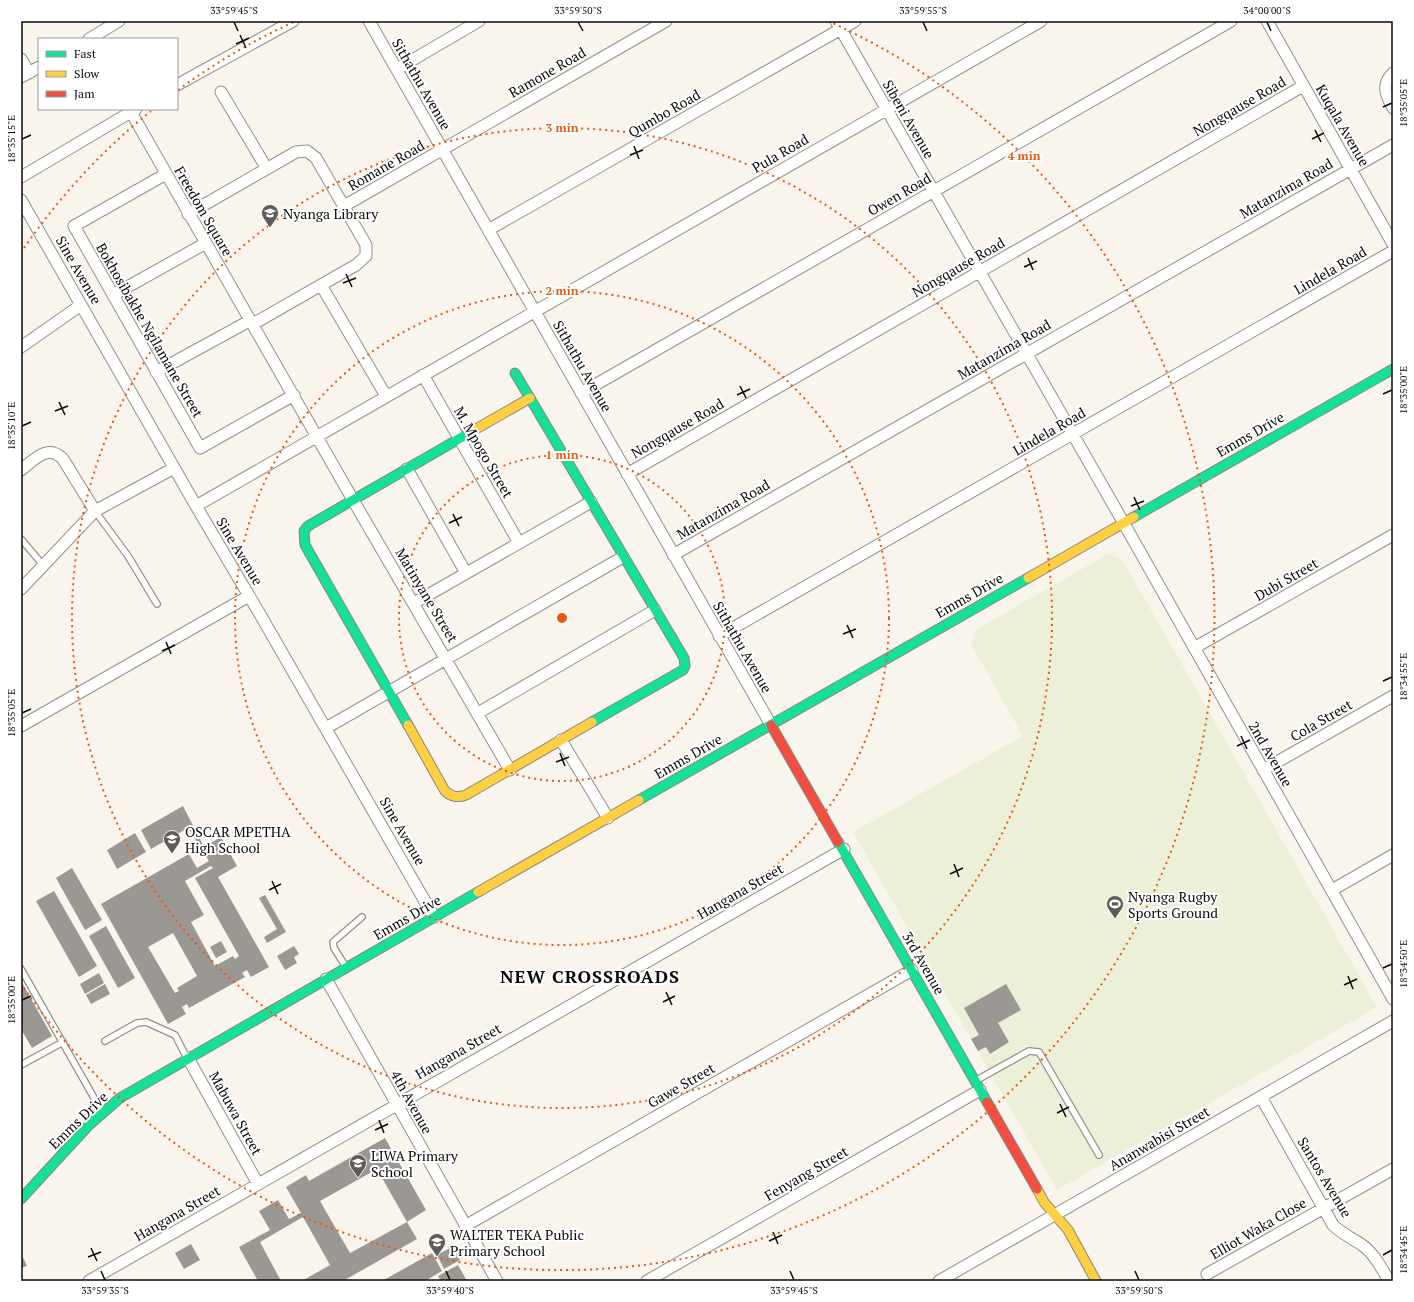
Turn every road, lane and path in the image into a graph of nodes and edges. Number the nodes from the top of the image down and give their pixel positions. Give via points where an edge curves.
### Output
1 (119, 21) edge
2 (293, 21) edge
3 (369, 21) edge
4 (479, 21) edge
5 (666, 21) edge
6 (855, 21) edge
7 (1042, 21) edge
8 (1231, 21) edge
9 (1267, 21) edge
10 (838, 25) edge
11 (91, 38) edge
12 (21, 59) edge
13 (396, 69) junction
14 (30, 73) edge
15 (1393, 73) edge
16 (178, 84) edge
17 (1303, 86) junction
18 (221, 92) dead end
19 (1393, 108) edge
20 (886, 110) junction
21 (134, 111) edge
22 (1393, 145) edge
23 (442, 149) junction
24 (267, 169) junction
25 (1350, 169) junction
26 (166, 174) junction
27 (21, 177) edge
28 (933, 191) junction
29 (21, 200) edge
30 (344, 206) junction
31 (188, 214) junction
32 (488, 230) junction
33 (206, 243) junction
34 (1393, 244) edge
35 (1393, 251) edge
36 (980, 272) junction
37 (321, 285) junction
38 (113, 295) junction
39 (81, 305) junction
40 (534, 311) junction
41 (252, 322) junction
42 (21, 346) edge
43 (1026, 353) junction
44 (1393, 369) edge
45 (156, 372) junction
46 (516, 373) dead end
47 (423, 375) junction
48 (581, 393) junction
49 (294, 395) junction
50 (386, 396) junction
51 (530, 398) junction
52 (1073, 434) junction
53 (317, 437) junction
54 (460, 439) junction
55 (174, 468) junction
56 (407, 469) junction
57 (21, 470) edge
58 (627, 474) junction
59 (353, 500) junction
60 (591, 502) junction
61 (196, 506) junction
62 (94, 511) junction
63 (1123, 523) junction
64 (1393, 535) edge
65 (21, 539) edge
66 (519, 543) junction
67 (673, 555) junction
68 (623, 557) junction
69 (43, 565) junction
70 (466, 573) junction
71 (21, 589) edge
72 (249, 596) junction
73 (414, 603) junction
74 (157, 604) dead end
75 (655, 610) junction
76 (719, 636) junction
77 (1194, 648) junction
78 (446, 658) junction
79 (389, 691) junction
80 (1393, 696) edge
81 (478, 713) junction
82 (771, 725) junction
83 (21, 726) edge
84 (326, 728) junction
85 (561, 740) junction
86 (510, 770) junction
87 (1263, 770) junction
88 (608, 818) junction
89 (844, 849) junction
90 (1393, 855) edge
91 (1332, 890) junction
92 (434, 916) junction
93 (362, 917) dead end
94 (21, 968) edge
95 (346, 968) junction
96 (912, 970) junction
97 (326, 979) junction
98 (1393, 999) edge
99 (1393, 1021) edge
100 (105, 1041) dead end
101 (63, 1042) junction
102 (188, 1058) junction
103 (21, 1065) edge
104 (978, 1086) junction
105 (1261, 1097) junction
106 (396, 1104) junction
107 (102, 1112) junction
108 (1099, 1155) dead end
109 (1393, 1169) edge
110 (258, 1184) junction
111 (21, 1199) edge
112 (1324, 1208) junction
113 (1055, 1215) junction
114 (465, 1226) junction
115 (1207, 1274) dead end
116 (89, 1281) edge
117 (497, 1281) edge
118 (648, 1281) edge
119 (939, 1281) edge
120 (1096, 1281) edge
121 (1389, 1281) edge

1 - 11 street
2 - 16 street
3 - 13 street, Sithathu Avenue
4 - 13 street
5 - 23 street, Ramone Road
6 - 10 street, Qumbo Road
7 - 20 street, Pula Road
8 - 28 street, Owen Road
9 - 17 street, Kuqala Avenue
10 - 20 street, Sibeni Avenue
10 - 32 street, Qumbo Road
12 - 14 street
13 - 23 street, Sithathu Avenue
15 - 19 street via 1385,87 1386,96
17 - 25 street, Kuqala Avenue
17 - 36 street, Nongqause Road
18 - 24 street
20 - 28 street, Sibeni Avenue
20 - 40 street, Pula Road
21 - 26 street, Freedom Square
21 - 27 street
22 - 25 street, Matanzima Road
23 - 30 street, Romane Road
23 - 32 street, Sithathu Avenue
24 - 30 street via 296,152 307,151 316,158
24 - 31 street
25 - 34 street, Kuqala Avenue
25 - 43 street, Matanzima Road
26 - 31 street, Freedom Square
26 - 38 street, Bokhosibakhe Ngilamane Street via 74,226
28 - 36 street, Sibeni Avenue
28 - 48 street, Owen Road
29 - 39 street, Sine Avenue
30 - 37 street via 366,245 366,256 356,265
31 - 33 street, Freedom Square
32 - 40 street, Sithathu Avenue
33 - 38 street
33 - 41 street, Freedom Square
35 - 52 street, Lindela Road
36 - 43 street, Sibeni Avenue
36 - 58 street, Nongqause Road
37 - 41 street
37 - 50 street
38 - 45 street, Bokhosibakhe Ngilamane Street
39 - 42 street
39 - 55 street, Sine Avenue
40 - 47 street, Pula Road
40 - 48 street, Sithathu Avenue
41 - 45 street
41 - 49 street, Freedom Square
43 - 52 street, Sibeni Avenue
43 - 67 street, Matanzima Road
44 - 63 street, Emms Drive
45 - 49 street, Bokhosibakhe Ngilamane Street via 200,448
46 - 51 street
47 - 50 street, Pula Road
47 - 54 street, M. Mpogo Street
48 - 58 street, Sithathu Avenue
49 - 53 street, Matinyane Street
50 - 53 street, Pula Road
51 - 54 street
51 - 60 street
52 - 63 street, Sibeni Avenue
52 - 76 street, Lindela Road
53 - 59 street, Matinyane Street
53 - 61 street, Pula Road
54 - 56 street
54 - 66 street, M. Mpogo Street
55 - 61 street, Sine Avenue
55 - 62 street
56 - 59 street
56 - 70 street
57 - 62 street via 43,453 56,453 63,459
58 - 67 street, Sithathu Avenue
59 - 73 street, Matinyane Street
59 - 79 street via 308,526 303,537
60 - 66 street
60 - 68 street
61 - 72 street, Sine Avenue
62 - 69 street
62 - 74 lane via 128,556
63 - 77 street, 2nd Avenue
63 - 82 street, Emms Drive
64 - 77 street, Dubi Street
65 - 69 lane
66 - 70 street
67 - 76 street, Sithathu Avenue
68 - 75 street
68 - 78 street
69 - 71 street
70 - 73 street
72 - 83 street
72 - 84 street, Sine Avenue
73 - 78 street, Matinyane Street
75 - 81 street
75 - 85 street via 684,658 683,670
76 - 82 street, Sithathu Avenue
77 - 87 street, 2nd Avenue
78 - 79 street
78 - 81 street, Matinyane Street
79 - 84 street
79 - 86 street via 445,791 453,798 466,796
80 - 87 street, Cola Street
81 - 86 street, Matinyane Street
82 - 88 street, Emms Drive
82 - 89 street, 3rd Avenue
84 - 92 street, Sine Avenue
85 - 86 street
85 - 88 street
87 - 91 street, 2nd Avenue
88 - 92 street, Emms Drive
89 - 96 street, 3rd Avenue
89 - 106 street, Hangana Street
90 - 91 street
91 - 98 street, 2nd Avenue
92 - 95 street, Emms Drive
93 - 95 lane via 333,942
94 - 101 lane
95 - 97 street, Emms Drive
96 - 104 street, 3rd Avenue
96 - 114 street, Gawe Street
97 - 102 street, Emms Drive
97 - 106 street, 4th Avenue
99 - 105 street, Ananwabisi Street
100 - 102 lane via 137,1023 146,1022 175,1035
101 - 103 lane
101 - 107 lane
102 - 107 street, Emms Drive via 120,1098
102 - 110 street, Mabuwa Street
104 - 108 lane via 1029,1051 1039,1052
104 - 113 street, 3rd Avenue via 1044,1202
104 - 118 street, Fenyang Street
105 - 112 street, Santos Avenue
105 - 113 street, Ananwabisi Street
106 - 110 street, Hangana Street
106 - 114 street, 4th Avenue
107 - 111 street, Emms Drive
109 - 112 street, Elliot Waka Close
110 - 116 street, Hangana Street
112 - 115 street, Elliot Waka Close
112 - 121 street, Santos Avenue via 1333,1225 1341,1233 1364,1245
113 - 119 street, Ananwabisi Street
113 - 120 street, 3rd Avenue via 1068,1230
114 - 117 street, 4th Avenue

